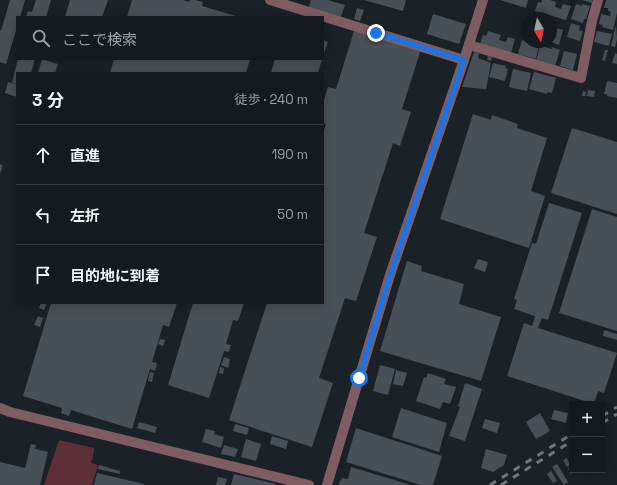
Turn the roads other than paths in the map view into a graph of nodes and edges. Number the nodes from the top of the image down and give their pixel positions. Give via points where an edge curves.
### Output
1 (270, 0) edge
2 (483, 0) edge
3 (598, 0) edge
4 (322, 16) edge
5 (324, 17) edge
6 (469, 45) junction
7 (464, 60) junction
8 (1, 409) edge
9 (309, 485) edge
10 (327, 485) edge

1 - 4 street
2 - 6 street
3 - 6 street via 581,78
5 - 7 street
6 - 7 street
7 - 10 street via 390,275
8 - 9 street

